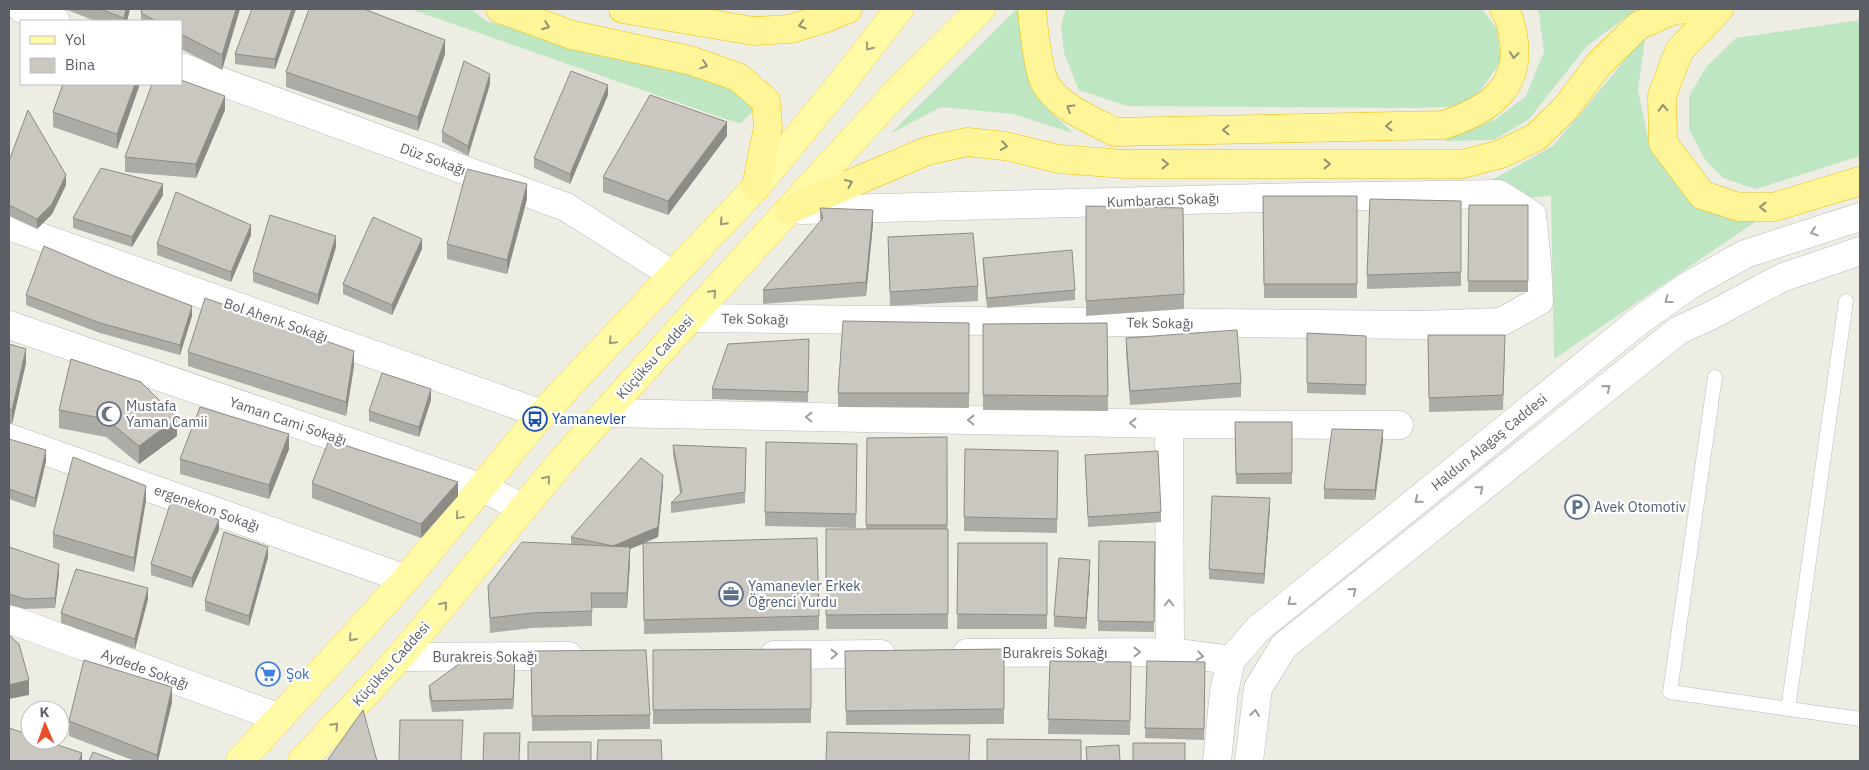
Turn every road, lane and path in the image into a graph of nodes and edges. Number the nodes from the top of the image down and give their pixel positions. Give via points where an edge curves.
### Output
1 (22, 9) edge
2 (500, 9) edge
3 (623, 9) edge
4 (848, 9) edge
5 (899, 9) edge
6 (981, 9) edge
7 (1032, 9) edge
8 (1504, 9) edge
9 (1694, 9) edge
10 (1718, 9) edge
11 (53, 20) edge
12 (182, 67) edge
13 (1860, 181) edge
14 (756, 187) junction
15 (789, 210) junction
16 (1532, 215) joint
17 (1860, 217) edge
18 (9, 226) edge
19 (1860, 252) edge
20 (673, 275) junction
21 (1846, 301) dead end
22 (690, 318) junction
23 (9, 325) edge
24 (1715, 377) dead end
25 (606, 413) junction
26 (542, 414) junction
27 (1169, 424) junction
28 (1399, 425) dead end
29 (9, 438) edge
30 (482, 488) junction
31 (523, 508) junction
32 (406, 579) junction
33 (9, 620) edge
34 (1170, 652) junction
35 (910, 654) edge
36 (940, 654) edge
37 (750, 655) edge
38 (590, 656) edge
39 (400, 657) junction
40 (1231, 660) junction
41 (1788, 709) junction
42 (280, 718) junction
43 (1860, 719) edge
44 (240, 761) edge
45 (302, 761) edge
46 (1217, 761) edge
47 (1249, 761) edge

1 - 11 street
2 -> 14 highway via 572,35 689,60 738,77 766,101 768,127
4 -> 3 highway via 790,29 753,31
5 -> 14 main road
6 - 15 main road, Küçüksu Caddesi via 895,94
8 -> 7 highway via 1511,20 1515,54 1508,83 1487,106 1468,117 1443,125 1115,132 1063,104 1044,82
15 -> 9 highway via 927,150 967,142 1005,146 1059,159 1124,164 1463,164 1501,154 1536,137 1565,109 1599,64 1638,26 1674,10
13 -> 10 highway via 1774,207 1739,207 1702,195 1664,143 1662,96 1680,51
12 - 20 street, Düz Sokağı via 566,208
14 -> 20 main road
15 - 16 street, Kumbaracı Sokağı via 1498,194
22 -> 15 main road, Küçüksu Caddesi
16 - 22 street, Tek Sokağı via 1539,301 1501,322 1412,325
17 -> 40 street, Haldun Alagaş Caddesi via 1745,254 1688,286 1638,321 1258,629
18 - 26 street, Bol Ahenk Sokağı
47 -> 19 street via 1258,688 1284,646 1679,330 1780,278
20 -> 26 main road
21 - 41 lane
22 - 25 main road, Küçüksu Caddesi
23 - 30 street, Yaman Cami Sokağı
24 - 41 lane via 1670,692
27 -> 25 street
31 -> 25 main road, Küçüksu Caddesi
26 - 30 main road
27 - 28 street
34 -> 27 street
29 - 32 street, ergenekon Sokağı
30 - 31 street, Yaman Cami Sokağı
30 -> 32 main road
39 -> 31 main road, Küçüksu Caddesi
32 -> 42 main road
33 - 42 street, Aydede Sokağı
36 -> 34 street, Burakreis Sokağı
34 -> 40 street, Burakreis Sokağı
37 -> 35 street
38 - 39 street, Burakreis Sokağı
45 -> 39 main road, Küçüksu Caddesi
40 - 46 street, Haldun Alagaş Caddesi via 1224,692
41 - 43 lane
42 - 44 main road

